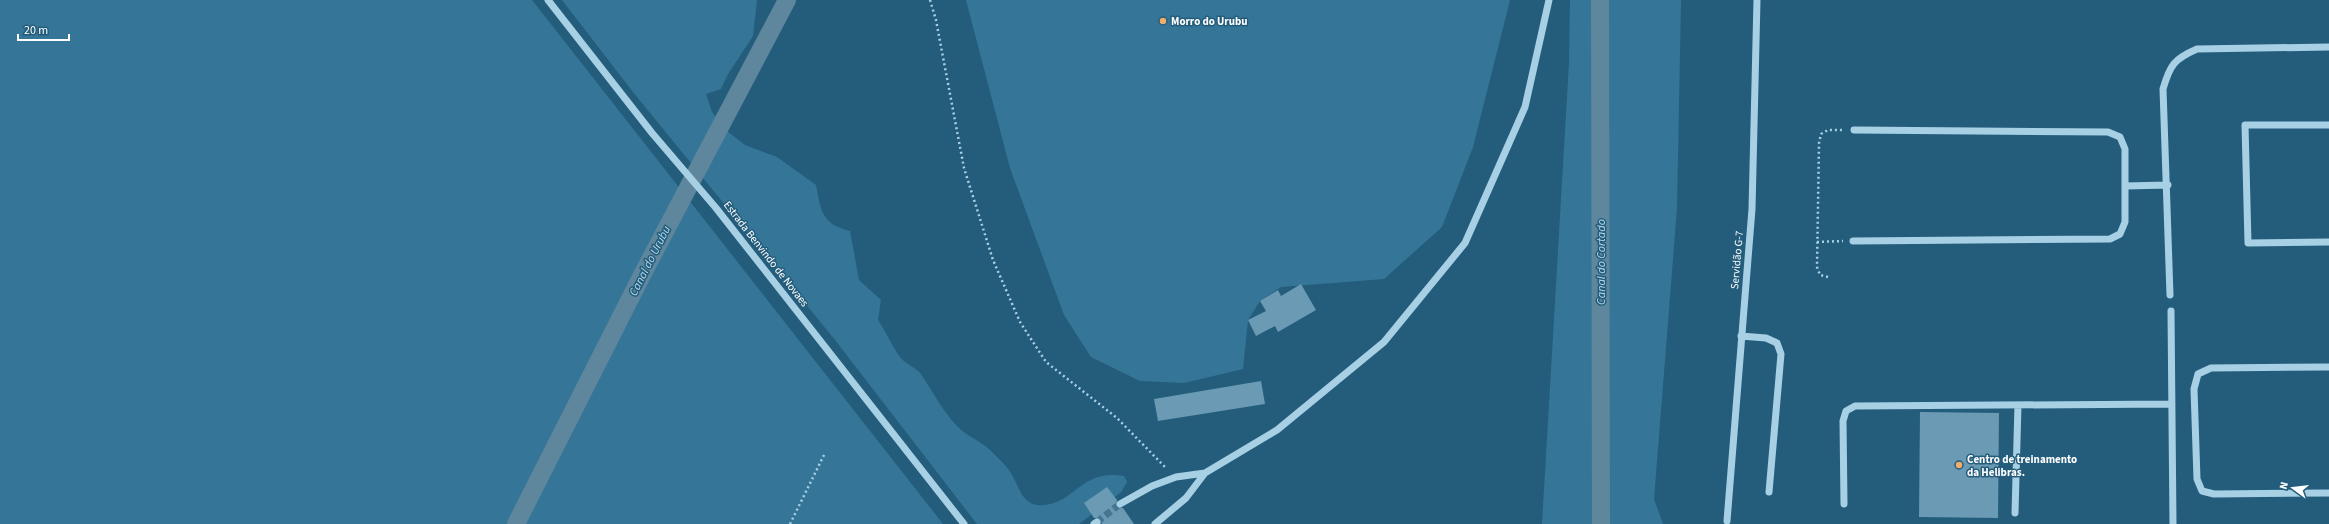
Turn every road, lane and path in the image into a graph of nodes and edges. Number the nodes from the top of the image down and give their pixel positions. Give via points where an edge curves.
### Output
1 (548, 0) edge
2 (930, 0) edge
3 (1549, 0) edge
4 (1757, 0) edge
5 (2329, 47) edge
6 (2329, 125) edge
7 (1854, 130) joint
8 (2168, 185) junction
9 (2125, 186) junction
10 (1853, 241) joint
11 (1817, 242) junction
12 (2329, 242) edge
13 (1828, 277) dead end
14 (2170, 295) dead end
15 (2171, 312) dead end
16 (1741, 336) junction
17 (2329, 367) edge
18 (2172, 404) junction
19 (2018, 405) junction
20 (826, 453) dead end
21 (1205, 473) junction
22 (1176, 477) junction
23 (1770, 492) dead end
24 (2329, 493) edge
25 (1120, 504) tunnel mouth
26 (1844, 504) dead end
27 (2015, 513) dead end
28 (1728, 520) dead end
29 (790, 524) edge
30 (964, 524) edge
31 (1155, 524) edge
32 (2173, 524) edge

1 - 30 street, Estrada Benvindo de Novaes via 652,133 716,208
2 - 22 path via 964,168 993,260 1020,322 1046,362 1117,418
3 - 21 street via 1525,106 1464,243 1384,342 1277,430
4 - 16 street, Servidão G-7 via 1752,209
5 - 8 street via 2197,49 2180,56 2168,70 2163,89
6 - 12 street via 2245,125 2248,242
7 - 9 street via 2108,132 2120,137 2125,149
7 - 11 path via 1828,130 1821,134
8 - 9 street
8 - 14 street
9 - 10 street via 2125,222 2120,234 2110,239
10 - 11 path
11 - 13 path via 1817,267 1820,275
15 - 18 street
16 - 23 street via 1777,343 1781,354
16 - 28 street, Servidão G-7
17 - 24 street via 2211,368 2198,374 2194,389 2197,479 2202,491 2214,494
18 - 19 street
18 - 32 street
19 - 26 street via 1854,406 1846,411 1843,421
19 - 27 street
20 - 29 path
21 - 22 street
21 - 31 street via 1186,498
22 - 25 street via 1152,486

